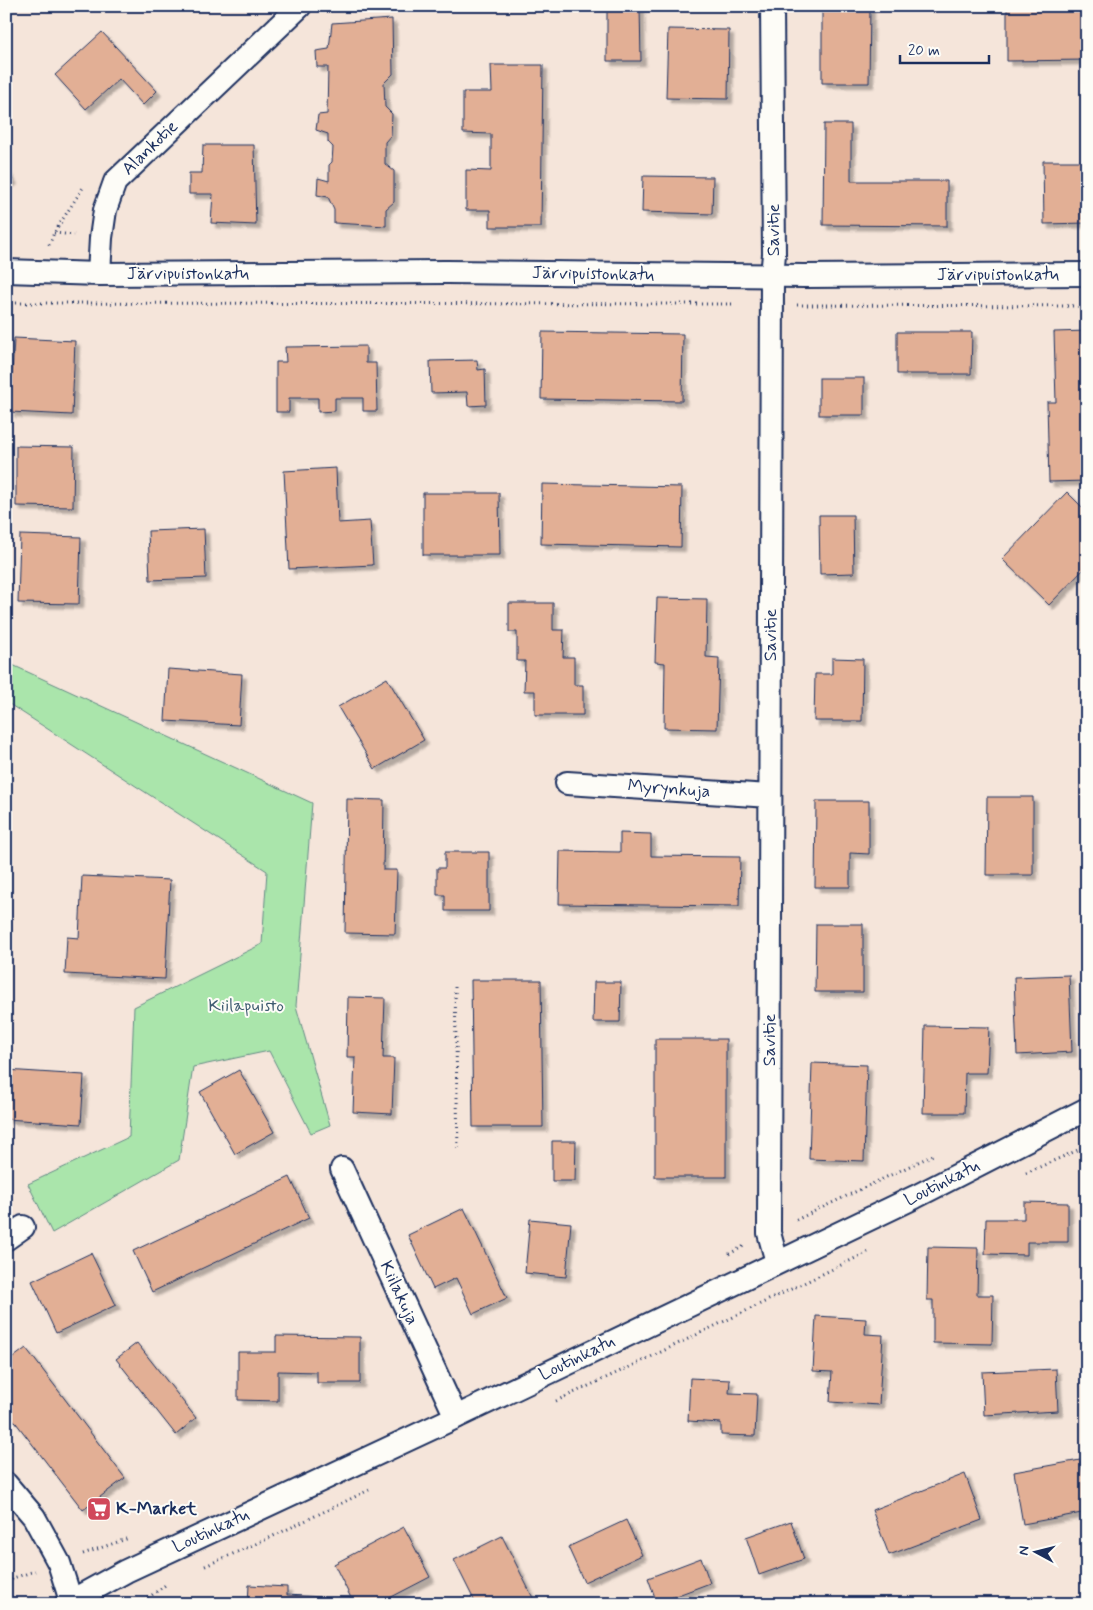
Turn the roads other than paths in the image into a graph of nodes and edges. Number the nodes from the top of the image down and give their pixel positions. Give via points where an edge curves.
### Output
1 (300, 6) edge
2 (772, 6) edge
3 (6, 272) edge
4 (99, 274) junction
5 (1087, 274) edge
6 (772, 276) junction
7 (567, 783) dead end
8 (770, 796) junction
9 (1087, 1109) edge
10 (342, 1169) dead end
11 (777, 1262) junction
12 (456, 1417) junction
13 (6, 1484) edge
14 (70, 1603) edge

1 - 4 street, Alankotie via 114,182 105,210
2 - 6 street, Savitie
3 - 4 street
4 - 6 street, Järvipuistonkatu via 448,272
5 - 6 street, Järvipuistonkatu
6 - 8 street, Savitie
7 - 8 street, Myrynkuja
8 - 11 street, Savitie via 769,1233
9 - 11 street, Loutinkatu via 915,1197
10 - 12 street, Kiilakuja
11 - 12 street, Loutinkatu
12 - 14 street, Loutinkatu via 126,1571
13 - 14 street via 34,1517 59,1563

